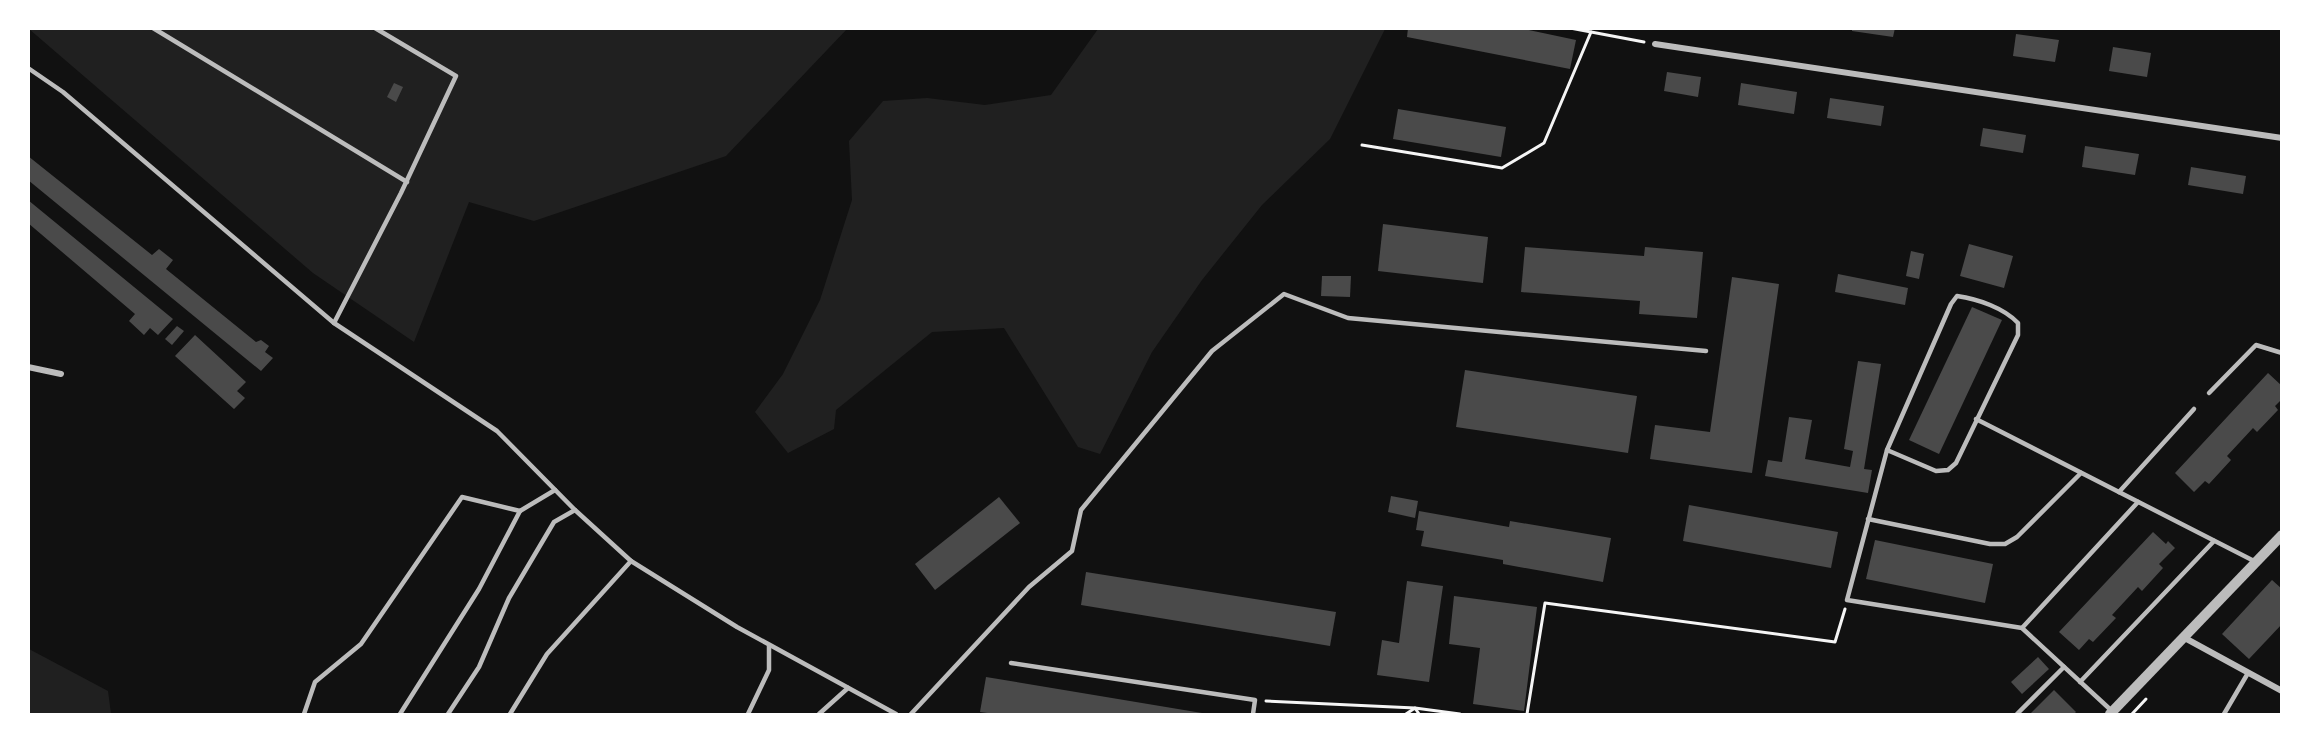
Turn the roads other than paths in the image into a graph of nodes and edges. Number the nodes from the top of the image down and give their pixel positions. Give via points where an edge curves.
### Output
1 (153, 28) edge
2 (375, 28) edge
3 (1655, 44) road end
4 (28, 68) edge
5 (2282, 138) edge
6 (407, 182) junction
7 (334, 323) junction
8 (1706, 351) dead end
9 (2282, 353) edge
10 (28, 367) edge
11 (61, 374) dead end
12 (2209, 393) dead end
13 (2194, 409) dead end
14 (1976, 419) junction
15 (1887, 450) junction
16 (2081, 472) junction
17 (555, 490) junction
18 (2119, 492) junction
19 (2138, 502) junction
20 (575, 510) junction
21 (520, 511) junction
22 (1868, 519) junction
23 (2282, 535) edge
24 (2214, 541) junction
25 (631, 561) junction
26 (2255, 561) junction
27 (2022, 628) junction
28 (2182, 637) junction
29 (769, 646) junction
30 (1011, 663) dead end
31 (2064, 667) junction
32 (2248, 673) junction
33 (2080, 682) junction
34 (848, 688) junction
35 (2282, 691) edge
36 (2111, 713) edge
37 (304, 714) edge
38 (400, 714) edge
39 (448, 714) edge
40 (510, 714) edge
41 (748, 714) edge
42 (819, 714) edge
43 (896, 714) edge
44 (911, 714) edge
45 (1253, 714) edge
46 (2017, 714) edge
47 (2224, 714) edge

1 - 6 lane
2 - 6 lane via 456,76
3 - 5 street
4 - 7 lane via 63,93
6 - 7 lane
7 - 17 lane via 497,430
8 - 44 lane via 1348,318 1284,294 1212,351 1081,510 1072,551 1029,586
9 - 12 lane via 2256,345
10 - 11 street
13 - 18 lane
14 - 15 lane via 1956,463 1948,470 1936,471
14 - 15 lane via 2018,334 2018,323 2010,314 1957,296
14 - 16 lane
15 - 22 lane
16 - 18 lane
16 - 22 lane via 2017,537 2005,544
17 - 20 lane
17 - 21 lane
18 - 19 lane
19 - 24 lane
19 - 27 lane
20 - 25 lane
20 - 39 lane via 554,522 509,598 479,667
21 - 37 lane via 462,497 361,644 315,682
21 - 38 lane via 479,589
22 - 27 lane via 1847,600
23 - 26 street
24 - 26 lane
24 - 33 lane
25 - 29 lane
25 - 40 lane via 547,654
26 - 28 street
27 - 31 lane
28 - 32 street
28 - 36 street
29 - 34 lane
29 - 41 lane via 768,670
30 - 45 lane via 1255,700
31 - 33 lane
31 - 46 lane
32 - 35 street
32 - 47 lane
33 - 36 lane
34 - 42 lane
34 - 43 lane

